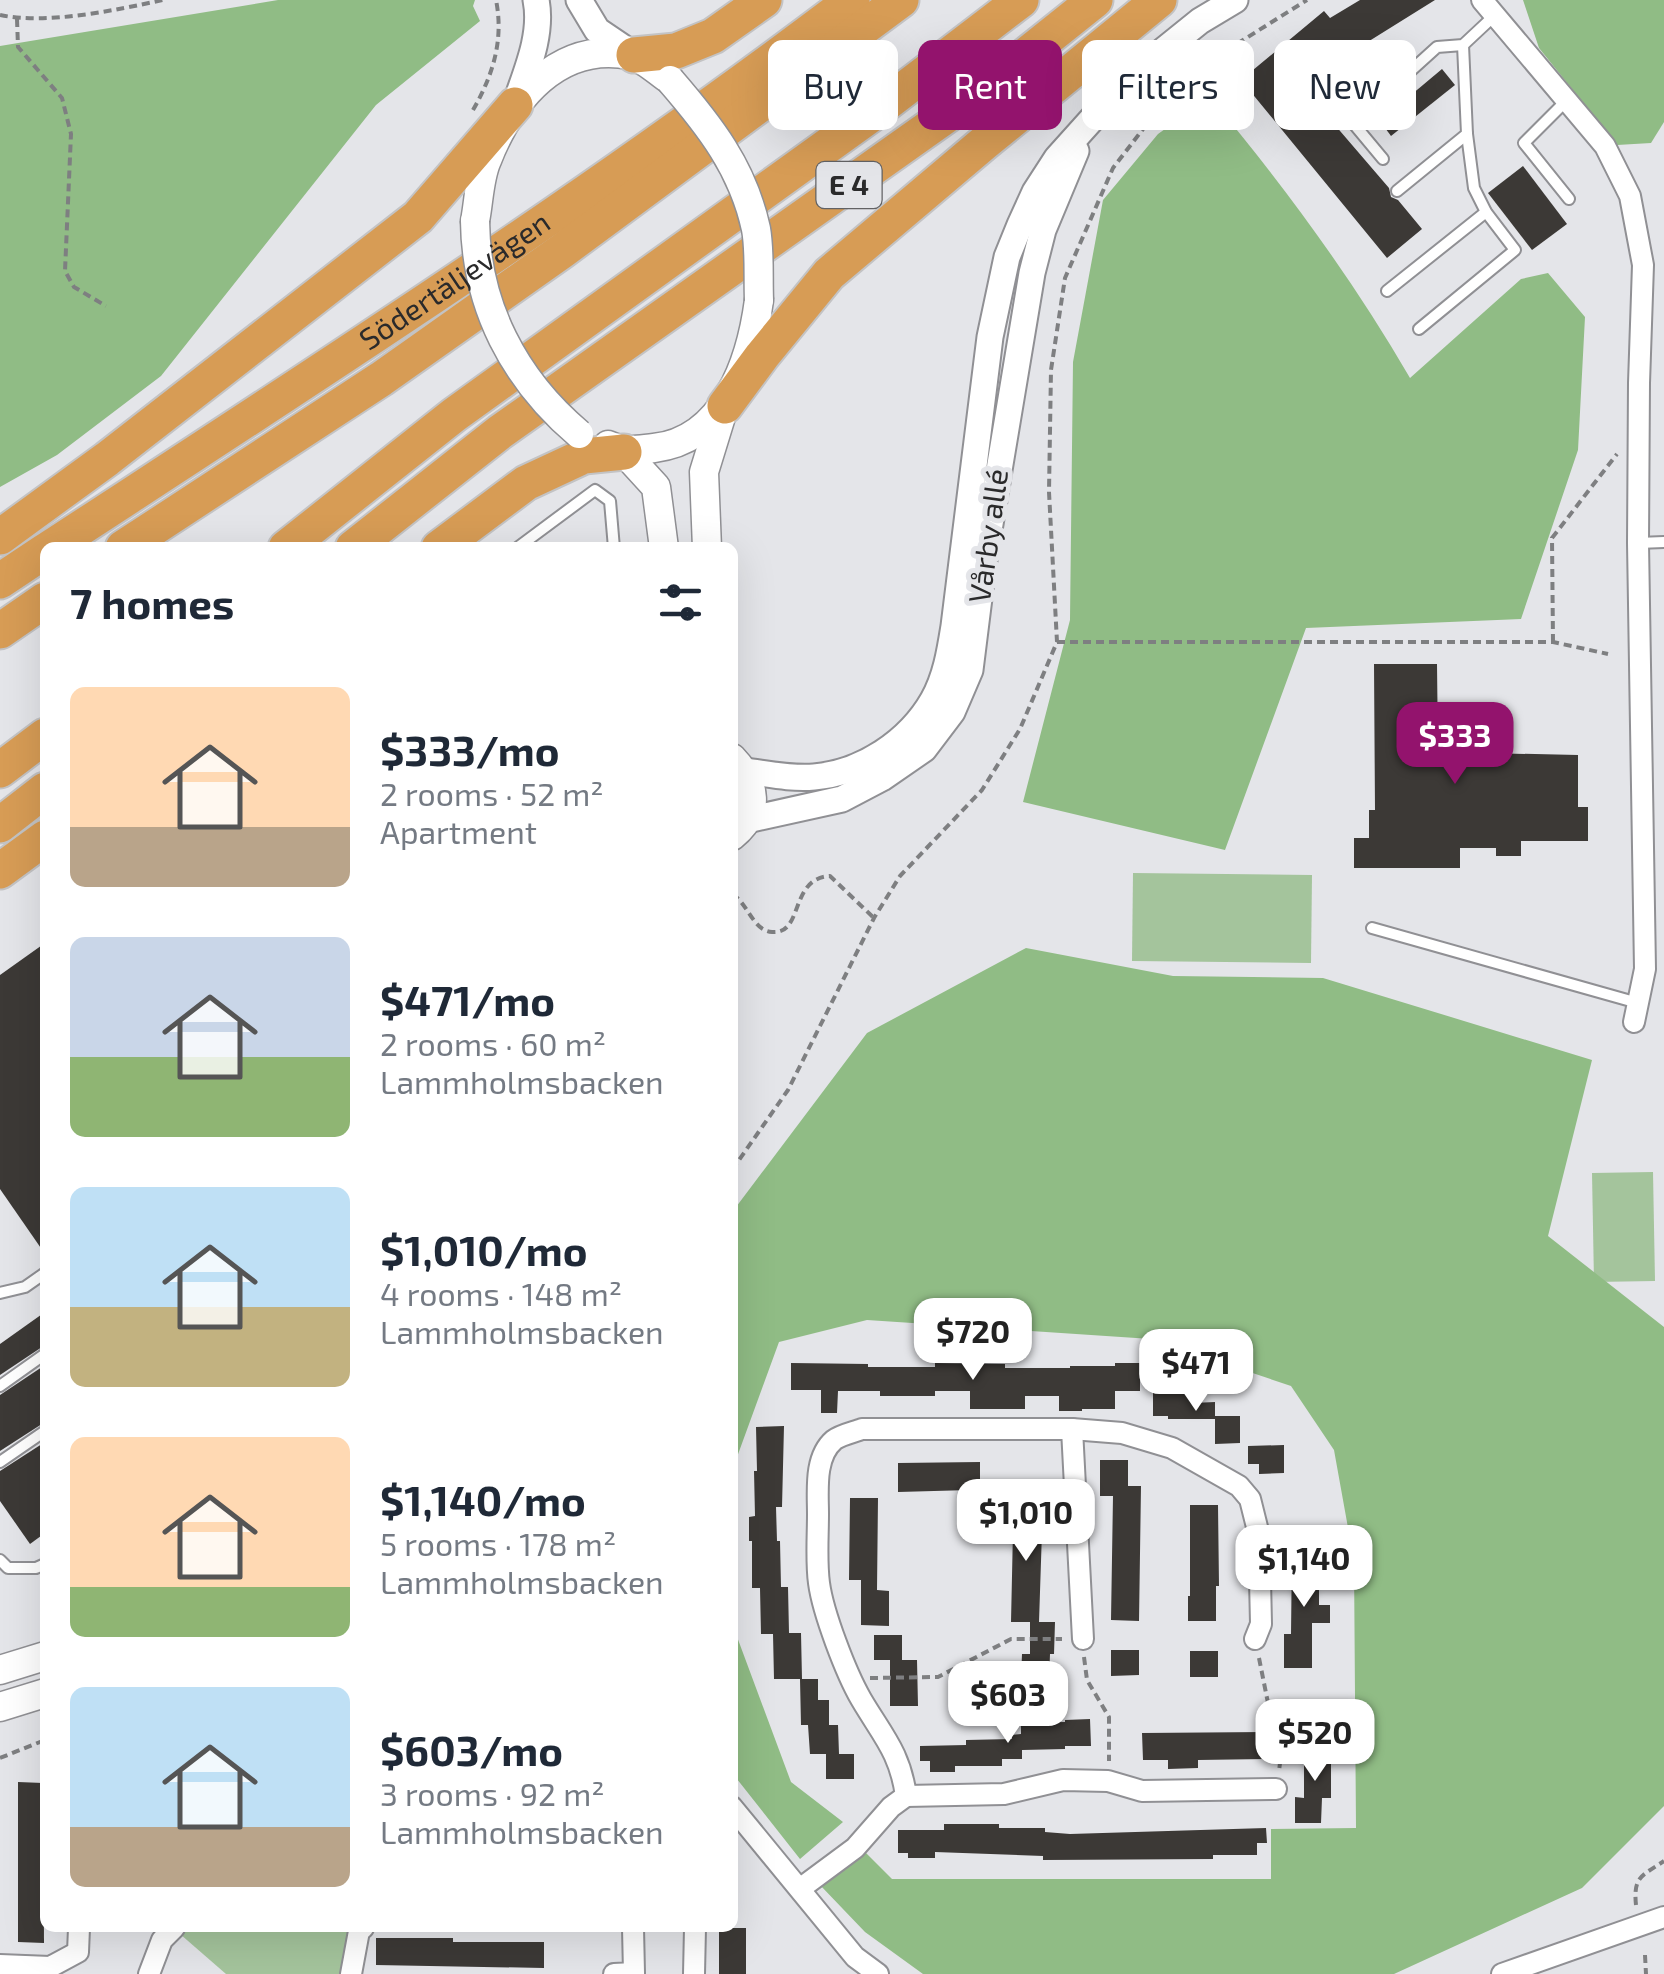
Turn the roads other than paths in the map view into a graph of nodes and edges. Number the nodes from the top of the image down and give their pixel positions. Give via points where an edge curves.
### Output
1 (536, 0) edge
2 (580, 0) edge
3 (764, 0) edge
4 (852, 0) edge
5 (902, 0) edge
6 (1021, 0) edge
7 (1095, 0) edge
8 (1159, 0) edge
9 (1236, 0) edge
10 (1488, 8) edge
11 (1176, 40) edge
12 (1463, 45) junction
13 (634, 56) junction
14 (1566, 101) junction
15 (515, 104) junction
16 (1084, 130) edge
17 (1085, 130) edge
18 (1467, 134) junction
19 (1383, 159) dead end
20 (1397, 191) dead end
21 (1569, 199) dead end
22 (1486, 212) junction
23 (1387, 291) dead end
24 (1419, 329) dead end
25 (725, 406) junction
26 (624, 452) junction
27 (0, 538) edge
28 (59, 542) edge
29 (131, 542) edge
30 (294, 542) edge
31 (362, 542) edge
32 (447, 542) edge
33 (525, 542) edge
34 (613, 542) edge
35 (663, 542) edge
36 (707, 542) edge
37 (1664, 542) edge
38 (1638, 543) junction
39 (40, 554) edge
40 (0, 581) edge
41 (40, 603) edge
42 (0, 631) edge
43 (40, 740) edge
44 (738, 761) edge
45 (738, 764) edge
46 (0, 770) edge
47 (40, 794) edge
48 (0, 825) edge
49 (738, 833) edge
50 (40, 842) edge
51 (0, 871) edge
52 (1372, 928) dead end
53 (1636, 1013) joint
54 (40, 1277) edge
55 (0, 1293) edge
56 (40, 1358) edge
57 (0, 1386) edge
58 (1072, 1428) junction
59 (40, 1434) edge
60 (0, 1462) edge
61 (0, 1560) edge
62 (40, 1566) edge
63 (1082, 1639) road end
64 (1255, 1639) road end
65 (40, 1658) edge
66 (0, 1670) edge
67 (40, 1695) edge
68 (0, 1707) edge
69 (1276, 1789) road end
70 (906, 1796) junction
71 (738, 1814) edge
72 (801, 1888) junction
73 (1664, 1917) edge
74 (79, 1932) edge
75 (170, 1932) edge
76 (359, 1932) edge
77 (633, 1932) edge
78 (695, 1932) edge
79 (0, 1964) edge
80 (50, 1971) edge
81 (149, 1974) edge
82 (351, 1974) edge
83 (614, 1974) edge
84 (694, 1974) edge
85 (878, 1974) edge
86 (1502, 1974) edge

1 - 15 street via 536,41
2 - 13 street via 597,30
3 - 13 highway via 713,36 676,52
4 - 28 highway, Södertäljevägen via 527,232
5 - 29 highway via 381,379
6 - 30 highway via 454,415
7 - 31 highway, E 4 via 981,91 500,432
8 - 25 highway via 829,274
9 - 11 street, Vårby allé
10 - 12 lane
10 - 14 street
12 - 18 lane
12 - 19 lane via 1437,48 1353,123
13 - 15 main road via 596,54 559,64
13 - 25 main road, bridge via 670,80 708,124 746,196 756,232 755,330
14 - 21 lane via 1524,144
14 - 38 street via 1605,146 1630,196 1643,265
15 - 26 main road, bridge via 485,162 476,221 480,276 514,361 554,413 579,434
15 - 27 highway via 418,217
16 - 44 street, Vårby allé via 1036,192 1007,257 988,349 949,659 933,699 918,722 856,768 812,777
17 - 49 street, Vårby allé via 1032,272 970,670 952,712 924,749 882,778 842,799
18 - 20 lane
18 - 22 lane via 1474,188
22 - 23 lane
22 - 24 lane via 1514,250
25 - 26 main road via 670,446
25 - 36 main road via 704,472
26 - 32 highway via 584,456 526,483
26 - 35 main road via 656,487
33 - 34 lane via 595,490 610,501
37 - 38 lane
38 - 53 street via 1645,968
39 - 40 highway, Södertäljevägen
41 - 42 highway
43 - 46 highway
45 - 49 main road via 752,804
47 - 48 highway
50 - 51 highway
52 - 53 lane
54 - 55 lane
56 - 57 lane
58 - 63 street
58 - 64 street via 1172,1448 1239,1486 1250,1499 1259,1535 1261,1624
58 - 70 street via 862,1428 834,1440 822,1458 822,1600 861,1699 896,1754
59 - 60 lane
61 - 62 lane via 8,1568
65 - 66 main road
67 - 68 main road
69 - 70 street via 1142,1791 1108,1780 1063,1780 1004,1794
70 - 72 street via 855,1848
71 - 72 street
72 - 85 street via 856,1957
73 - 86 street
74 - 80 street via 78,1952
75 - 81 street
76 - 82 street
77 - 83 street via 634,1973
78 - 84 street
79 - 80 street

